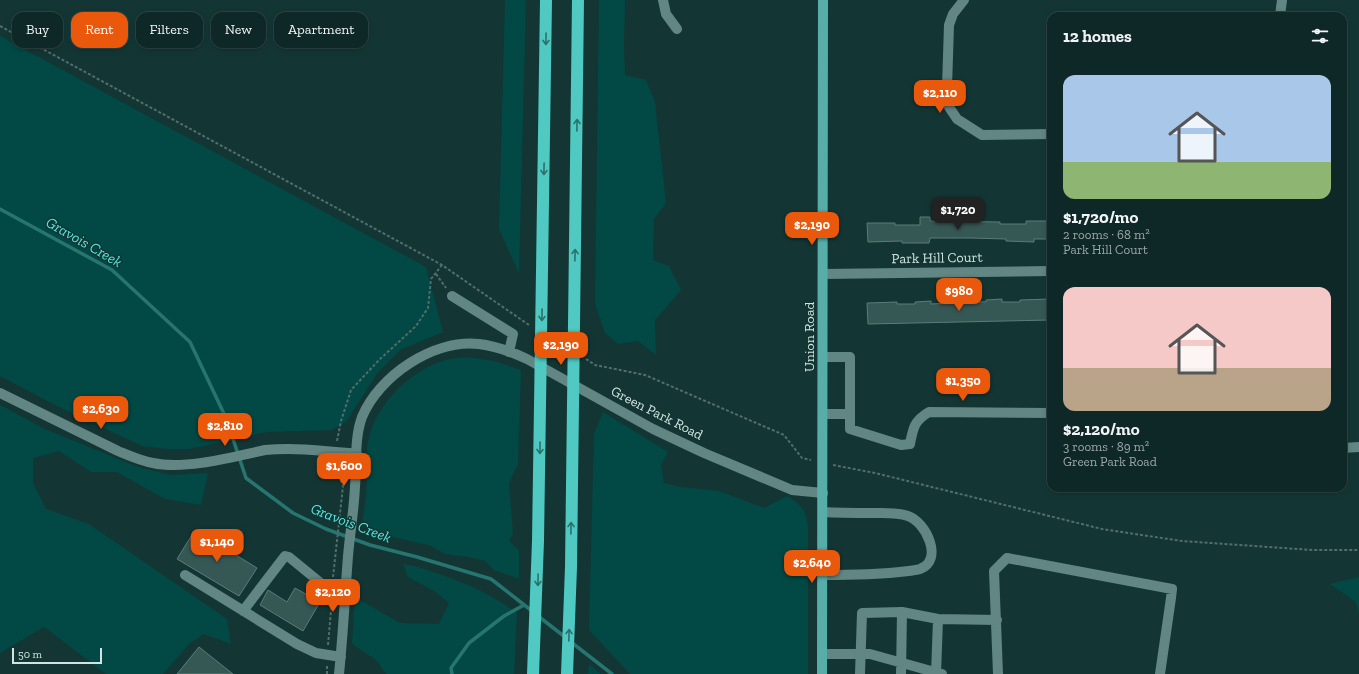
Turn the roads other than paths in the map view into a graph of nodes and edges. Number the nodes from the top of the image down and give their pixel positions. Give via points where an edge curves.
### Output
1 (546, 0) edge
2 (578, 0) edge
3 (662, 0) edge
4 (823, 0) edge
5 (1282, 0) edge
6 (963, 1) edge
7 (1280, 12) edge
8 (677, 29) dead end
9 (1047, 134) edge
10 (1047, 271) edge
11 (823, 274) junction
12 (452, 296) road end
13 (510, 352) junction
14 (823, 357) junction
15 (0, 393) edge
16 (1047, 413) edge
17 (823, 414) junction
18 (850, 414) junction
19 (1347, 448) edge
20 (1359, 448) edge
21 (356, 454) junction
22 (823, 493) junction
23 (823, 512) junction
24 (185, 575) dead end
25 (823, 575) junction
26 (345, 594) junction
27 (243, 611) junction
28 (902, 612) junction
29 (938, 619) junction
30 (997, 620) junction
31 (822, 654) junction
32 (860, 654) junction
33 (341, 657) junction
34 (900, 662) junction
35 (938, 673) edge
36 (339, 674) edge
37 (533, 674) edge
38 (567, 674) edge
39 (822, 674) edge
40 (860, 674) edge
41 (901, 674) edge
42 (998, 674) edge
43 (1160, 674) edge

1 -> 37 highway via 538,541
38 -> 2 highway via 571,567
3 - 8 street via 666,14
4 - 11 main road, Union Road
5 - 7 street
6 - 9 street via 953,14 949,25 949,107 957,119 982,135
10 - 11 street, Park Hill Court
11 - 14 main road, Union Road
12 - 13 street via 513,334
13 - 21 street, Green Park Road via 478,344 450,345 405,366 389,379 368,406 362,417
13 - 22 street, Green Park Road via 653,429 704,453 792,490
14 - 17 main road, Union Road
14 - 18 street via 850,358
15 - 21 street via 133,457 153,463 183,465 278,449
16 - 18 street via 929,412 919,418 913,428 910,444 900,445 850,429
17 - 18 street
17 - 22 main road, Union Road
19 - 20 street
21 - 26 street, Green Park Road
22 - 23 main road, Union Road
23 - 25 main road, Union Road
23 - 25 street via 885,513 914,518 928,538 931,558 928,565 919,569 890,573
24 - 27 street
25 - 31 main road, Union Road
26 - 27 street via 322,584 285,556
26 - 33 street, Green Park Road
27 - 33 street via 297,644 316,652
28 - 29 street
28 - 32 street via 862,613
28 - 34 street
29 - 30 street
29 - 35 street
30 - 42 street
30 - 43 street via 994,571 1007,558 1172,589
31 - 32 street
31 - 39 main road, Union Road
32 - 34 street
32 - 40 street
33 - 36 street, Green Park Road
34 - 35 street
34 - 41 street

